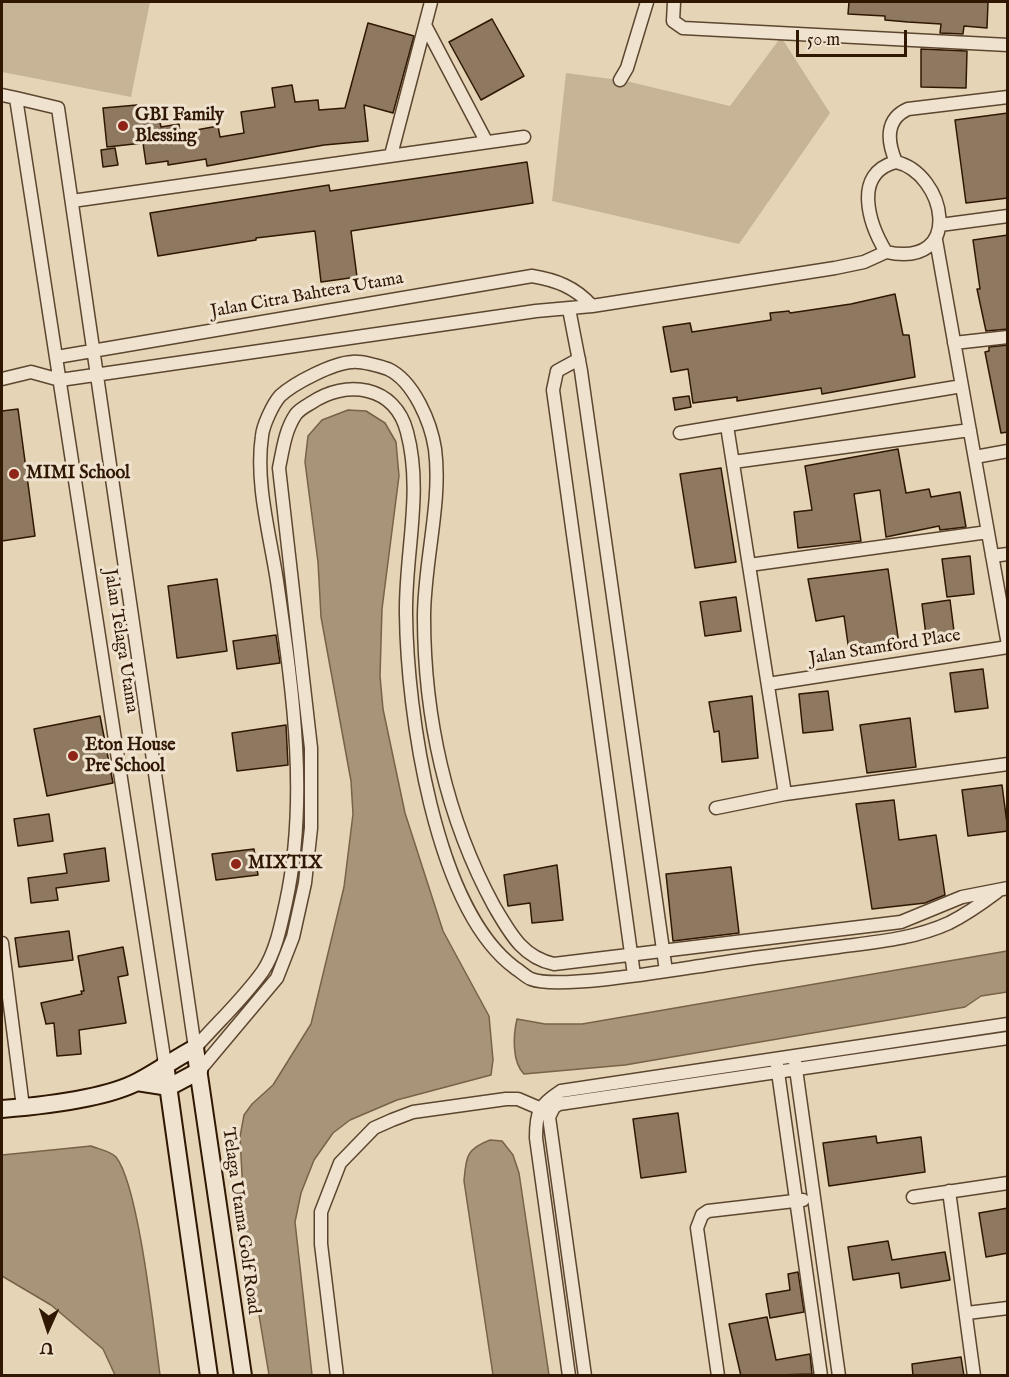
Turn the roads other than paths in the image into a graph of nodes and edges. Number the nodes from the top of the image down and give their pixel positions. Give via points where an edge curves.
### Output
1 (431, 2) edge
2 (647, 2) edge
3 (674, 2) edge
4 (425, 25) junction
5 (1008, 45) edge
6 (620, 80) dead end
7 (2, 95) edge
8 (1008, 97) edge
9 (16, 98) junction
10 (524, 137) dead end
11 (486, 141) junction
12 (391, 155) junction
13 (896, 162) junction
14 (72, 201) junction
15 (1008, 216) edge
16 (940, 225) junction
17 (936, 240) junction
18 (885, 252) junction
19 (592, 306) junction
20 (569, 309) junction
21 (1008, 337) edge
22 (954, 343) junction
23 (94, 350) junction
24 (57, 357) junction
25 (579, 358) junction
26 (98, 375) junction
27 (2, 379) edge
28 (60, 380) junction
29 (962, 386) junction
30 (727, 426) junction
31 (970, 430) junction
32 (680, 433) dead end
33 (1008, 451) edge
34 (975, 457) junction
35 (733, 462) junction
36 (988, 532) junction
37 (1008, 554) edge
38 (992, 556) junction
39 (749, 565) junction
40 (1008, 646) edge
41 (768, 684) junction
42 (1008, 764) edge
43 (785, 794) junction
44 (716, 808) dead end
45 (1004, 889) edge
46 (2, 943) edge
47 (663, 950) junction
48 (632, 954) junction
49 (666, 971) junction
50 (634, 975) junction
51 (4, 985) edge
52 (1008, 1023) edge
53 (1008, 1038) edge
54 (195, 1048) junction
55 (794, 1061) junction
56 (165, 1064) junction
57 (777, 1064) junction
58 (199, 1071) junction
59 (137, 1082) junction
60 (169, 1087) junction
61 (23, 1107) junction
62 (2, 1108) edge
63 (545, 1110) junction
64 (1008, 1183) edge
65 (949, 1191) junction
66 (913, 1197) dead end
67 (813, 1198) junction
68 (797, 1201) junction
69 (1008, 1308) edge
70 (967, 1313) junction
71 (210, 1376) edge
72 (243, 1376) edge
73 (337, 1376) edge
74 (569, 1376) edge
75 (585, 1376) edge
76 (718, 1376) edge
77 (821, 1376) edge
78 (838, 1376) edge
79 (974, 1376) edge

1 - 4 street
2 - 6 street
3 - 5 street via 673,21 683,28
4 - 11 street
4 - 12 street
7 - 9 street
8 - 13 street via 898,114 890,132
9 - 14 street, Jalan Telaga Utama via 58,108
9 - 24 street, Jalan Telaga Utama
10 - 11 street
11 - 12 street
12 - 14 street
13 - 16 street, Jalan Stamford Place via 912,169 930,189
13 - 18 street via 882,167 867,186 872,221
14 - 23 street, Jalan Telaga Utama
15 - 16 street
16 - 17 street, Jalan Stamford Place
17 - 18 street via 922,250 904,254
17 - 22 street, Jalan Stamford Place
18 - 19 street via 864,262 835,268
19 - 20 street
19 - 23 street, Jalan Citra Bahtera Utama via 576,290 532,276
20 - 25 street
20 - 26 street
21 - 22 street
22 - 29 street, Jalan Stamford Place
23 - 24 street, Jalan Citra Bahtera Utama
23 - 26 street, Jalan Telaga Utama
24 - 28 street, Jalan Telaga Utama
25 - 47 street
25 - 48 street via 557,371 553,390
26 - 28 street
26 - 54 street, Jalan Telaga Utama
27 - 28 street via 31,372
28 - 56 street, Jalan Telaga Utama
29 - 30 street
29 - 31 street, Jalan Stamford Place
30 - 32 street
30 - 35 street
31 - 34 street, Jalan Stamford Place
31 - 35 street
33 - 34 street
34 - 36 street, Jalan Stamford Place
35 - 39 street
36 - 38 street, Jalan Stamford Place
36 - 39 street
37 - 38 street
38 - 40 street, Jalan Stamford Place
39 - 41 street
40 - 41 street, Jalan Stamford Place
41 - 43 street
42 - 43 street
43 - 44 street
45 - 47 street via 962,897 901,922
45 - 49 street via 946,924 902,939
46 - 51 street
47 - 48 street
47 - 49 street
48 - 50 street
48 - 54 street via 554,964 537,960 518,945 480,880 452,812 431,712 424,616 436,481 435,449 428,422 406,384 389,370 353,361 319,372 279,397 262,432 260,471 287,649 296,749 297,827 279,933 263,970
49 - 50 street
50 - 58 street via 564,983 531,980 504,959 481,931 462,898 422,775 414,717 406,612 415,488 407,430 385,397 359,388 326,393 297,412 285,438 279,468 311,748 311,828 305,883 293,937 277,978
51 - 61 street
52 - 55 street
53 - 55 street
54 - 56 main road
54 - 58 main road, Jalan Telaga Utama
55 - 57 street
55 - 67 street
56 - 59 main road
56 - 60 main road, Jalan Telaga Utama
57 - 63 street
57 - 68 street
58 - 60 main road
58 - 72 main road, Telaga Utama Golf Road
59 - 60 main road
59 - 61 main road via 93,1096
60 - 71 main road
61 - 62 main road
63 - 73 street via 518,1099 506,1099 413,1112 374,1128 340,1163 321,1212 321,1244
63 - 74 street via 536,1138
63 - 75 street
64 - 65 street
65 - 66 street
65 - 70 street
67 - 68 street
67 - 78 street
68 - 76 street via 708,1211 699,1220
68 - 77 street
69 - 70 street
70 - 79 street

